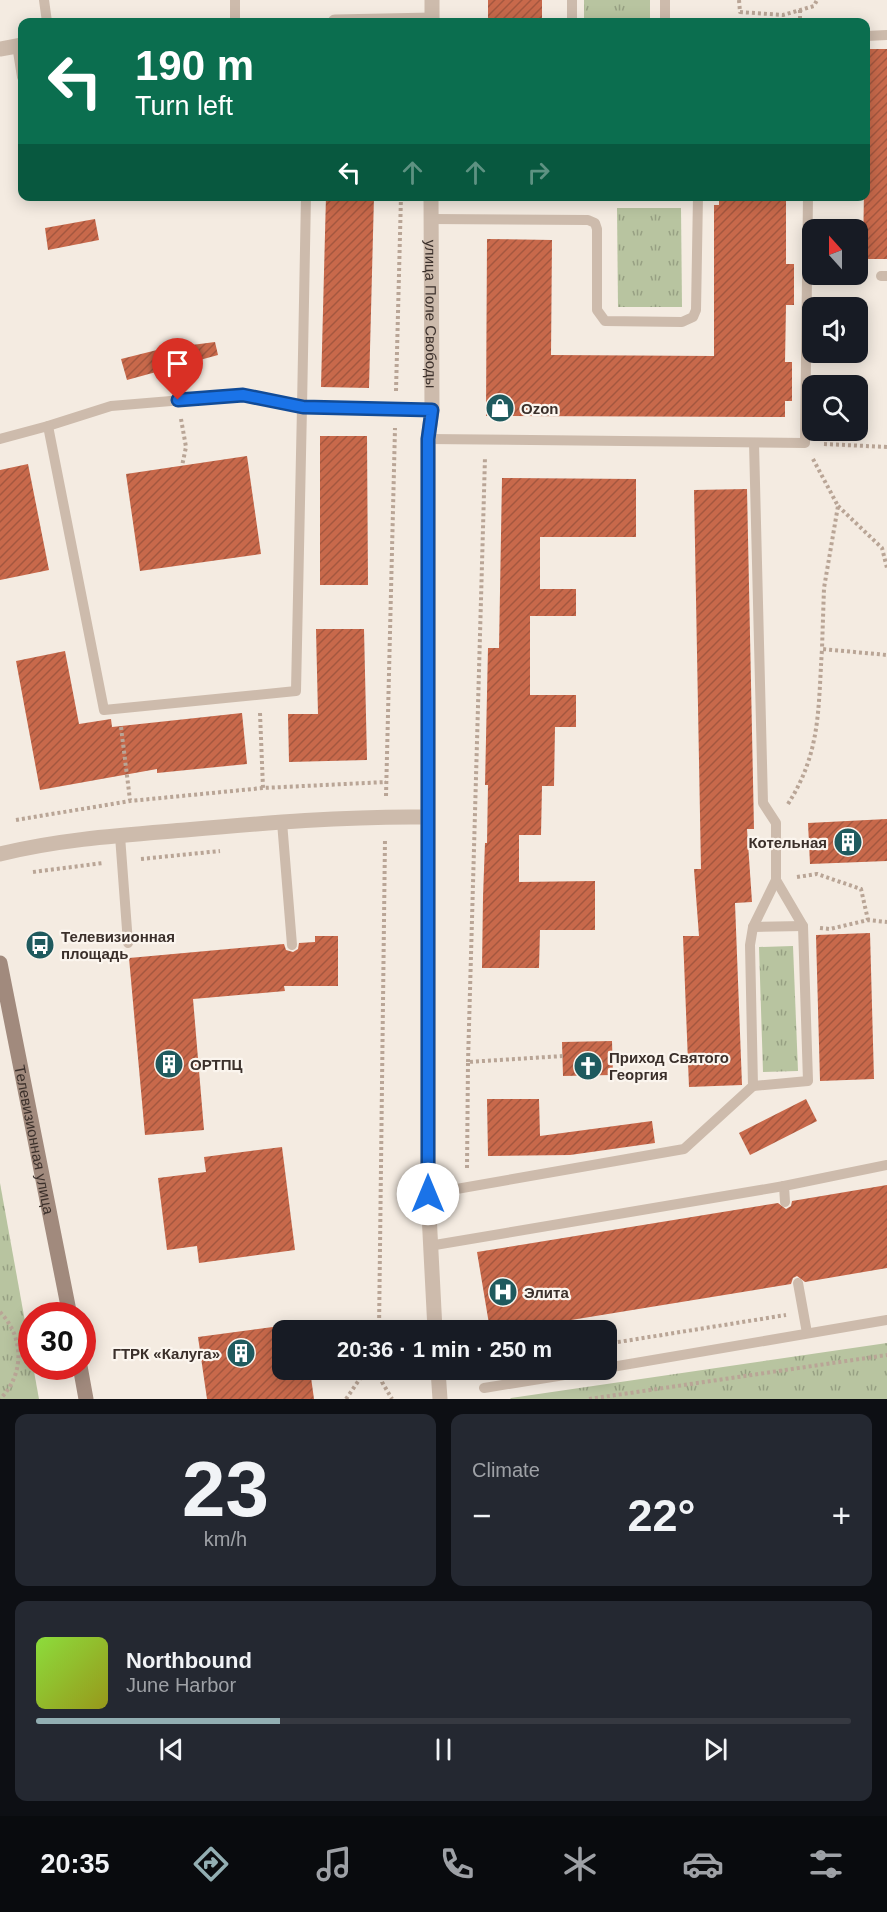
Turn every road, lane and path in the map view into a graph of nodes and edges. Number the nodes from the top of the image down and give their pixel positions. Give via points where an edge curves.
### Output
1 (44, 0) edge
2 (235, 0) edge
3 (432, 0) edge
4 (572, 0) edge
5 (665, 0) edge
6 (739, 0) edge
7 (817, 0) edge
8 (800, 10) junction
9 (46, 18) edge
10 (235, 18) edge
11 (432, 18) edge
12 (572, 18) edge
13 (665, 18) edge
14 (800, 18) edge
15 (887, 35) edge
16 (870, 36) edge
17 (18, 45) edge
18 (0, 49) edge
19 (306, 201) edge
20 (401, 201) edge
21 (431, 201) edge
22 (698, 201) edge
23 (808, 201) edge
24 (431, 219) junction
25 (178, 400) junction
26 (303, 407) junction
27 (395, 410) junction
28 (432, 410) junction
29 (48, 426) junction
30 (0, 439) edge
31 (428, 439) junction
32 (486, 440) junction
33 (754, 443) junction
34 (805, 443) junction
35 (887, 447) edge
36 (182, 466) dead end
37 (838, 506) junction
38 (887, 568) edge
39 (822, 649) junction
40 (887, 655) edge
41 (260, 695) junction
42 (118, 709) junction
43 (386, 782) junction
44 (264, 788) junction
45 (130, 801) junction
46 (386, 817) junction
47 (426, 817) junction
48 (16, 820) dead end
49 (282, 822) junction
50 (776, 823) junction
51 (120, 836) junction
52 (374, 837) dead end
53 (226, 851) dead end
54 (0, 854) edge
55 (122, 861) junction
56 (27, 872) dead end
57 (776, 880) junction
58 (868, 920) junction
59 (887, 922) edge
60 (803, 926) junction
61 (753, 927) junction
62 (128, 943) dead end
63 (292, 945) dead end
64 (0, 963) edge
65 (563, 1056) dead end
66 (468, 1062) junction
67 (753, 1086) junction
68 (887, 1165) edge
69 (784, 1186) junction
70 (467, 1187) junction
71 (428, 1194) junction
72 (784, 1202) dead end
73 (429, 1246) junction
74 (798, 1283) dead end
75 (67, 1302) edge
76 (0, 1312) edge
77 (803, 1312) junction
78 (379, 1320) edge
79 (434, 1320) edge
80 (887, 1320) edge
81 (807, 1333) junction
82 (617, 1342) edge
83 (18, 1344) edge
84 (887, 1355) edge
85 (18, 1361) edge
86 (617, 1366) edge
87 (83, 1380) edge
88 (359, 1380) edge
89 (382, 1380) edge
90 (439, 1380) edge
91 (533, 1380) edge
92 (484, 1388) dead end
93 (0, 1399) edge
94 (86, 1399) edge
95 (346, 1399) edge
96 (392, 1399) edge
97 (440, 1399) edge
98 (589, 1399) edge

1 - 9 lane
2 - 10 lane
3 - 11 street
4 - 12 lane
5 - 13 lane
6 - 8 path via 740,12 783,15
7 - 8 path via 814,6
8 - 14 path
15 - 16 lane
17 - 18 street
19 - 26 lane
20 - 27 path
21 - 24 street, улица Поле Свободы
22 - 24 lane via 696,310 693,317 682,322 605,321 600,317 597,229 588,220
23 - 34 lane
24 - 28 street, улица Поле Свободы
25 - 26 lane via 243,395
25 - 29 lane via 111,406
25 - 36 path via 186,447
26 - 27 lane
26 - 41 lane via 296,691
27 - 28 lane
27 - 43 path
28 - 31 street, улица Поле Свободы
29 - 30 lane
29 - 42 lane via 104,710
31 - 32 lane
31 - 47 street, улица Поле Свободы
32 - 33 lane
32 - 66 path
33 - 34 lane
33 - 50 lane via 763,803
34 - 35 path
34 - 37 path
37 - 38 path via 882,548
37 - 39 path via 824,588
39 - 40 path
39 - 50 path via 815,744 802,782
41 - 42 lane
41 - 44 path
42 - 45 path
43 - 44 path
43 - 46 path
44 - 45 path
45 - 48 path
46 - 47 street
46 - 49 street
47 - 71 street, улица Поле Свободы
49 - 51 street
49 - 63 lane
50 - 57 lane
51 - 54 street
51 - 55 lane
52 - 78 path via 385,836
53 - 55 path
55 - 56 path
55 - 62 lane
57 - 58 path via 817,874 861,889
57 - 60 lane
57 - 61 lane
58 - 59 path
58 - 60 path via 830,929
60 - 61 lane
60 - 67 lane via 808,1081
61 - 67 lane
64 - 75 main road, Телевизионная улица
65 - 66 path
66 - 70 path
67 - 70 lane via 684,1149
68 - 69 lane
69 - 72 lane
69 - 73 lane
70 - 71 lane
71 - 73 street, улица Поле Свободы
73 - 79 street, улица Поле Свободы
74 - 77 lane
76 - 83 path
77 - 81 lane
77 - 82 path
80 - 81 lane
81 - 86 lane
84 - 98 path
85 - 93 path via 15,1378
87 - 94 main road
88 - 95 path
89 - 96 path
90 - 97 street
91 - 92 lane

